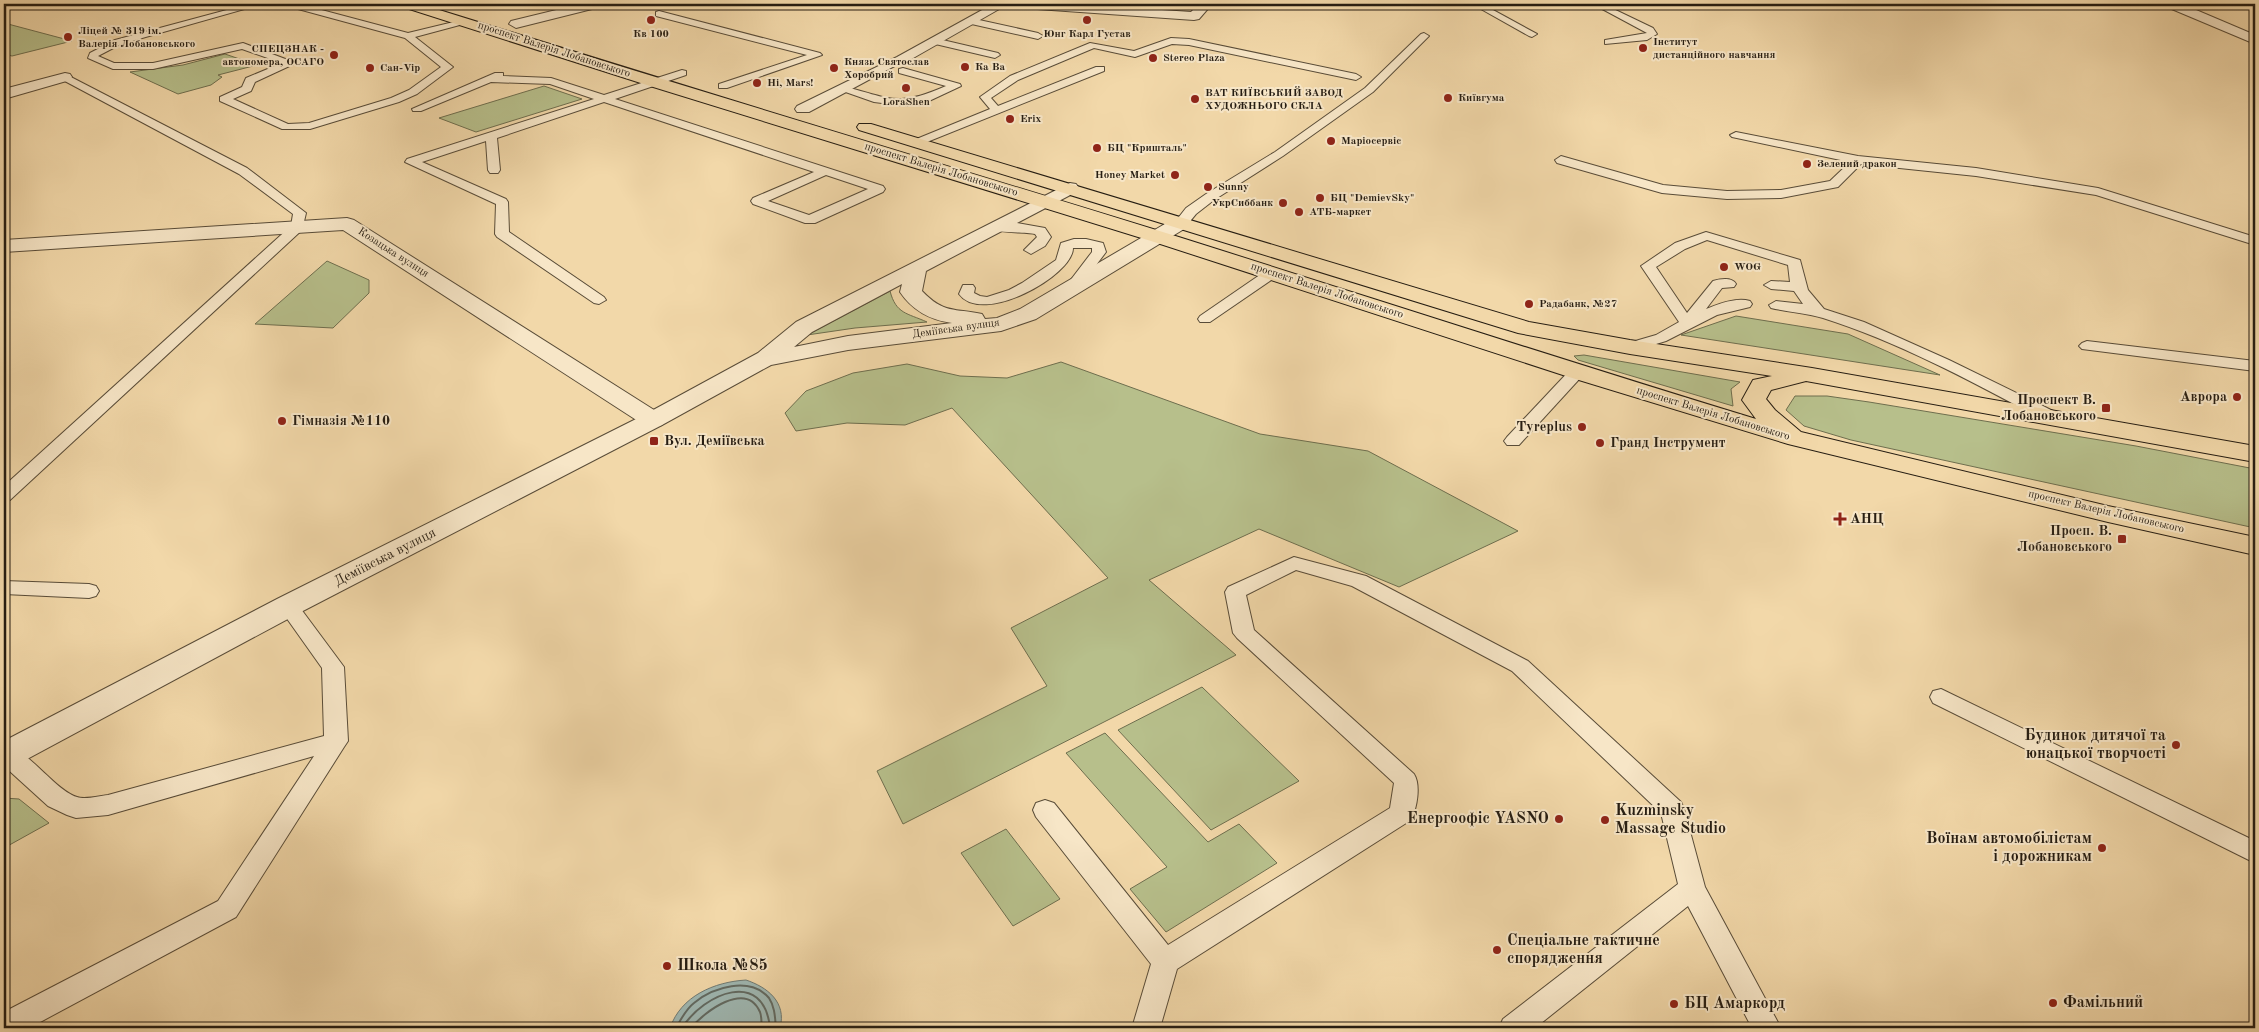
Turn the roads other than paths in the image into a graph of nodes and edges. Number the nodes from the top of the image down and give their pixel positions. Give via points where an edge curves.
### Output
1 (258, 4) edge
2 (290, 4) edge
3 (408, 4) edge
4 (449, 4) edge
5 (595, 4) edge
6 (1002, 4) edge
7 (1022, 4) edge
8 (1206, 4) edge
9 (1476, 4) edge
10 (1597, 4) edge
11 (2172, 4) edge
12 (482, 14) dead end
13 (659, 14) dead end
14 (499, 19) dead end
15 (970, 21) junction
16 (466, 22) junction
17 (516, 24) junction
18 (544, 32) dead end
19 (1532, 34) dead end
20 (408, 36) junction
21 (1038, 36) dead end
22 (1424, 36) dead end
23 (2255, 40) edge
24 (934, 41) junction
25 (1608, 42) dead end
26 (995, 55) dead end
27 (901, 63) junction
28 (654, 65) dead end
29 (517, 68) dead end
30 (1100, 69) dead end
31 (682, 73) junction
32 (66, 77) joint
33 (1356, 77) dead end
34 (488, 80) junction
35 (655, 83) junction
36 (723, 86) junction
37 (842, 89) junction
38 (750, 93) dead end
39 (4, 94) edge
40 (607, 99) junction
41 (786, 104) dead end
42 (417, 108) dead end
43 (803, 109) junction
44 (997, 110) junction
45 (822, 114) dead end
46 (851, 123) dead end
47 (1736, 135) dead end
48 (491, 136) junction
49 (918, 142) junction
50 (1561, 160) dead end
51 (1858, 160) junction
52 (494, 170) dead end
53 (826, 171) junction
54 (1070, 188) junction
55 (1046, 202) junction
56 (1182, 222) junction
57 (297, 227) junction
58 (995, 228) junction
59 (1158, 237) junction
60 (2254, 242) edge
61 (4, 246) edge
62 (1031, 250) dead end
63 (916, 269) junction
64 (1272, 273) junction
65 (968, 288) dead end
66 (1070, 290) junction
67 (1802, 293) junction
68 (599, 300) dead end
69 (1818, 311) junction
70 (1028, 314) junction
71 (1204, 319) dead end
72 (1687, 323) junction
73 (2087, 346) dead end
74 (1630, 347) junction
75 (766, 358) junction
76 (2255, 366) edge
77 (1577, 372) junction
78 (1812, 376) junction
79 (2052, 418) junction
80 (653, 420) junction
81 (1797, 439) junction
82 (1513, 441) dead end
83 (2255, 454) edge
84 (4, 496) edge
85 (2255, 546) edge
86 (4, 587) edge
87 (90, 591) dead end
88 (288, 606) junction
89 (1941, 697) dead end
90 (336, 741) junction
91 (5, 755) edge
92 (1045, 810) dead end
93 (2255, 853) edge
94 (1692, 888) junction
95 (1165, 962) junction
96 (4, 1027) edge
97 (1146, 1028) edge
98 (1513, 1028) edge
99 (1767, 1028) edge

1 - 20 lane via 118,42 102,49 93,58 113,66 137,67 245,46 291,63 250,80 247,89 224,99 286,127 297,128 395,100 413,92 448,67
2 - 20 lane
3 - 16 main road, проспект Валерія Лобановського
4 - 12 main road, проспект Валерія Лобановського
5 - 17 street
6 - 15 street
7 - 8 street via 1194,16
9 - 19 lane
10 - 25 lane via 1650,30 1652,34
11 - 23 street
13 - 36 lane via 817,55
14 - 17 main road, проспект Валерія Лобановського
15 - 21 lane
15 - 24 street
16 - 20 lane
16 - 35 main road, проспект Валерія Лобановського
17 - 18 main road, проспект Валерія Лобановського
22 - 56 lane via 1369,90 1279,154 1210,197
24 - 26 lane
24 - 27 street
27 - 37 street
27 - 37 lane via 956,86 917,102 903,104
28 - 31 main road
29 - 34 lane
30 - 44 lane
31 - 35 lane
31 - 36 main road
32 - 39 street
32 - 57 lane via 243,171 300,213
33 - 44 lane via 1189,42 1171,40 1135,54 1093,45 1014,78 985,97
34 - 40 lane via 551,81
34 - 42 lane
35 - 40 lane
35 - 55 main road, проспект Валерія Лобановського
36 - 38 main road
37 - 43 street
40 - 48 lane
40 - 53 lane
41 - 43 main road
43 - 45 main road
44 - 49 lane
46 - 49 main road, проспект Валерія Лобановського
47 - 51 lane
48 - 52 lane
48 - 68 lane via 411,162 502,202 502,234
49 - 54 main road, проспект Валерія Лобановського
50 - 51 lane via 1662,189 1727,195 1781,194 1834,184
51 - 60 lane via 1976,172 2098,192
53 - 53 lane via 879,189 810,220 757,201
54 - 55 street, Деміївська вулиця
54 - 56 main road, проспект Валерія Лобановського
55 - 58 street, Деміївська вулиця
55 - 59 main road, проспект Валерія Лобановського
56 - 59 street, Деміївська вулиця
56 - 74 main road, проспект Валерія Лобановського via 1526,328
57 - 61 street, Козацька вулиця
57 - 80 street, Козацька вулиця via 347,224
57 - 84 lane
58 - 62 lane via 1040,231 1044,236
58 - 63 street, Деміївська вулиця
59 - 64 main road, проспект Валерія Лобановського
59 - 66 street, Деміївська вулиця
63 - 70 street via 911,292 925,308 949,318 981,319
63 - 75 street, Деміївська вулиця via 804,327
64 - 71 lane
64 - 77 main road, проспект Валерія Лобановського
65 - 66 lane via 966,294 970,299 983,303 1004,299 1061,263 1066,246 1086,242 1098,246 1098,252
66 - 70 street, Деміївська вулиця
67 - 69 lane
67 - 69 lane via 1774,296
67 - 72 lane via 1794,274 1795,263 1706,236 1680,246 1648,266
69 - 79 lane via 1880,334 1967,373
70 - 75 street, Деміївська вулиця via 1001,324 848,343
72 - 72 lane via 1735,304 1737,294 1718,284
72 - 74 lane via 1659,338
73 - 76 lane
74 - 78 main road, проспект Валерія Лобановського
75 - 80 street, Деміївська вулиця
77 - 81 main road, проспект Валерія Лобановського
77 - 82 lane
78 - 79 main road, проспект Валерія Лобановського
78 - 81 main road via 1762,385 1754,400 1766,415
79 - 83 main road, проспект Валерія Лобановського
80 - 88 street, Деміївська вулиця
81 - 85 main road, проспект Валерія Лобановського
86 - 87 lane
88 - 90 lane via 333,667
88 - 91 street, Деміївська вулиця
89 - 93 lane
90 - 91 lane via 108,805 76,808 57,799
90 - 96 lane via 227,909
92 - 95 lane
94 - 95 lane via 1672,809 1520,666 1359,581 1294,563 1235,592 1244,633 1406,780 1402,813
94 - 98 lane
94 - 99 lane
95 - 97 lane

